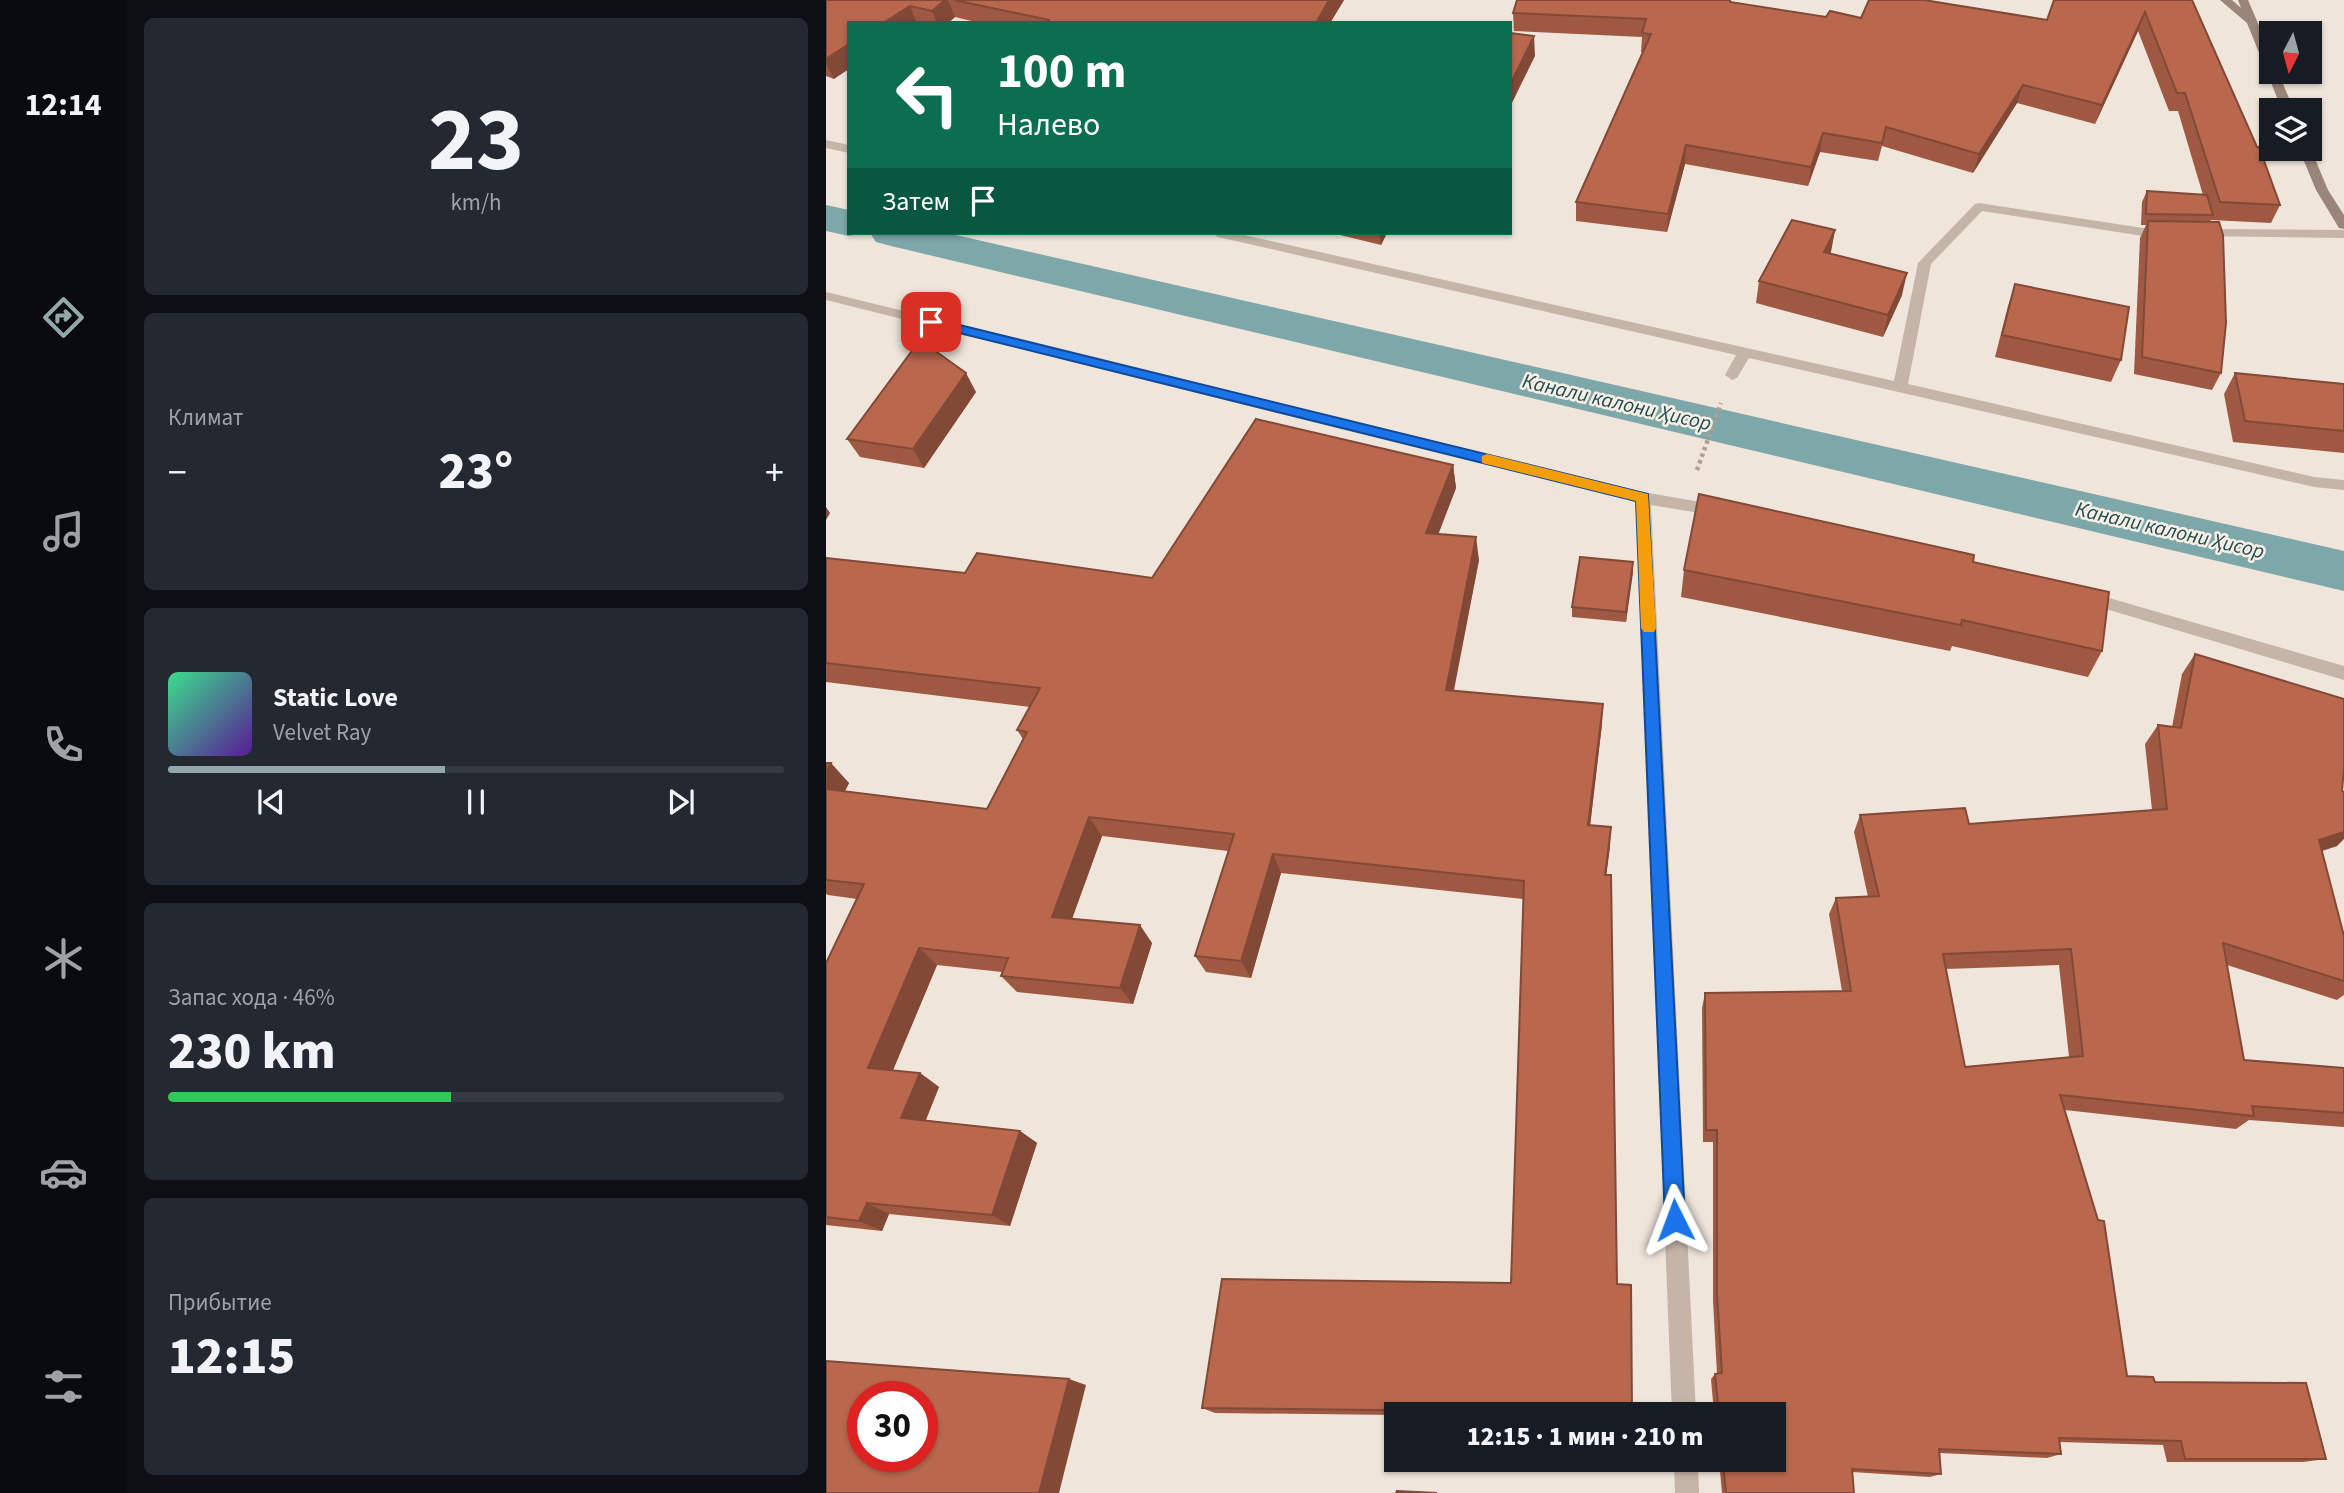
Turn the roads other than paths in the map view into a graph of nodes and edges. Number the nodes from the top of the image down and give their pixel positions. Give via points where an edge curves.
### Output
1 (2225, 0) edge
2 (2243, 0) edge
3 (2250, 21) junction
4 (2259, 41) edge
5 (826, 144) edge
6 (847, 149) edge
7 (2310, 161) edge
8 (2344, 225) edge
9 (2344, 233) edge
10 (1227, 235) edge
11 (826, 296) edge
12 (1745, 352) junction
13 (1731, 376) road end
14 (1899, 387) junction
15 (2344, 485) edge
16 (1643, 498) junction
17 (1733, 512) edge
18 (2069, 593) edge
19 (2344, 673) edge
20 (1683, 1402) edge
21 (1686, 1472) edge
22 (1687, 1493) edge

1 - 3 main road
2 - 3 main road
3 - 4 main road
5 - 6 street
7 - 8 main road
9 - 14 street via 2143,232 1979,207 1925,263
10 - 12 street
11 - 16 street
12 - 13 street
12 - 14 street
14 - 15 street via 2314,482
16 - 17 street
16 - 20 street
18 - 19 street
21 - 22 street

